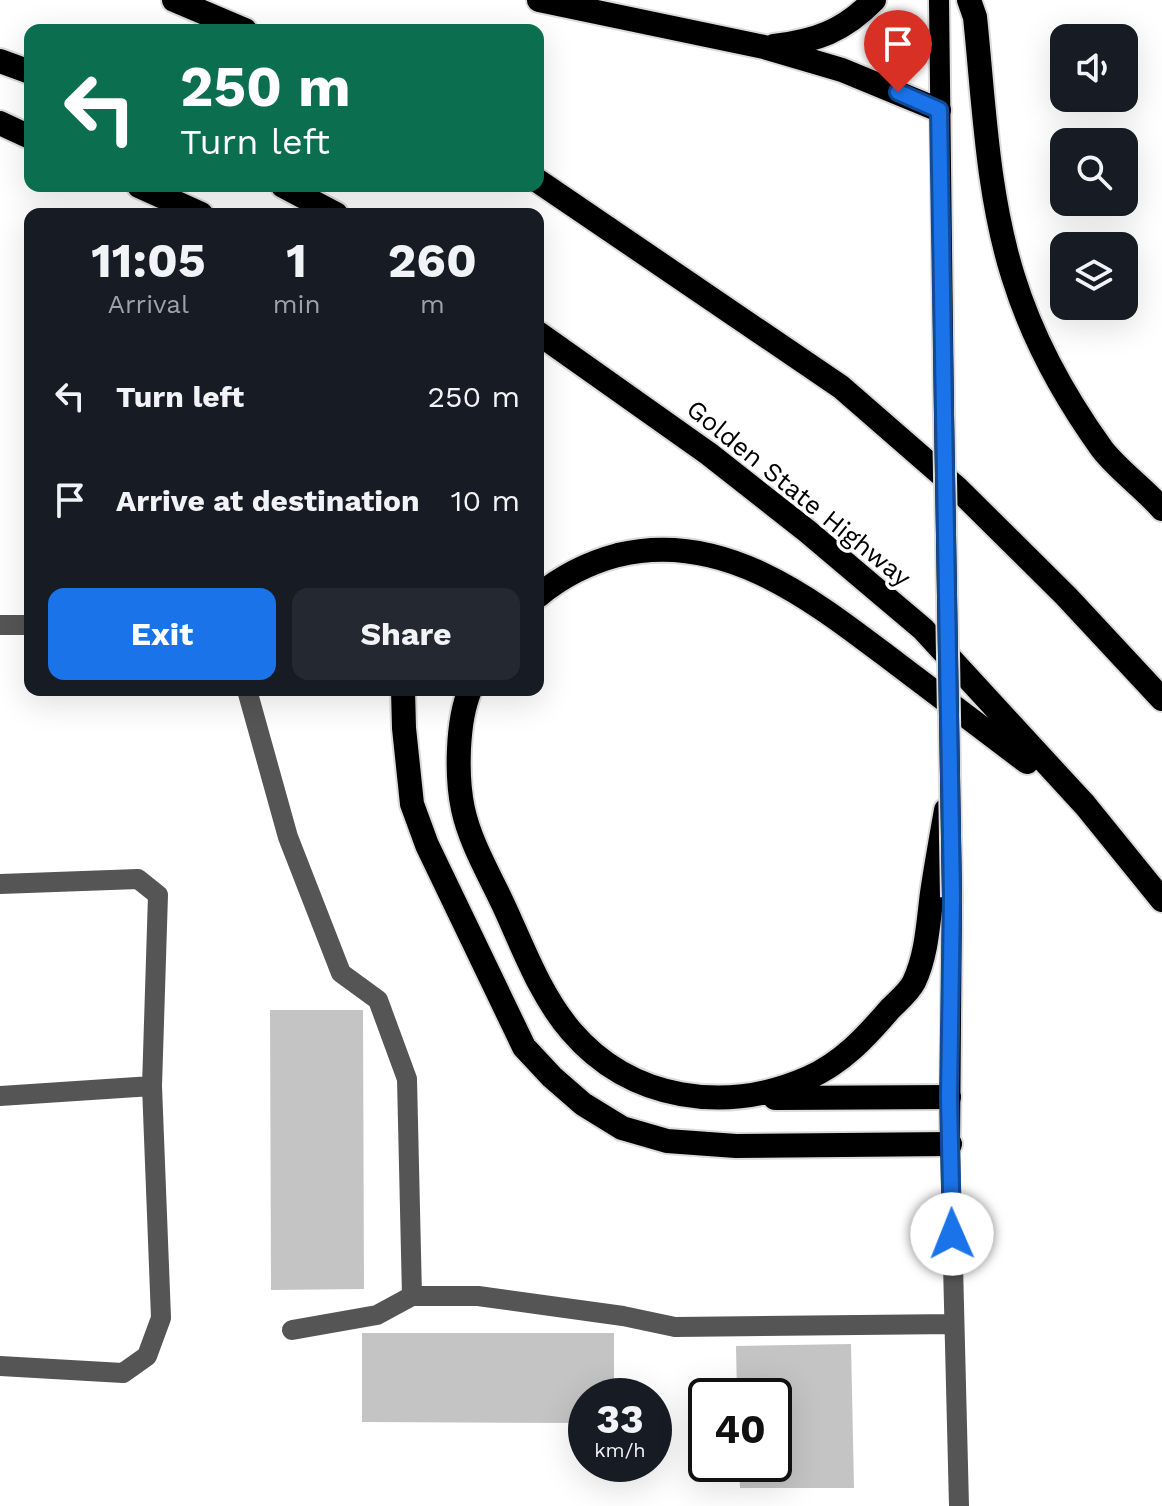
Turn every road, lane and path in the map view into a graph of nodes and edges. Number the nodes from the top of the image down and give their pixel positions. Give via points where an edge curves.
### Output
1 (174, 0) edge
2 (539, 0) edge
3 (874, 0) edge
4 (939, 0) edge
5 (969, 0) edge
6 (231, 24) edge
7 (764, 47) junction
8 (0, 61) edge
9 (24, 70) edge
10 (939, 110) junction
11 (0, 123) edge
12 (24, 134) edge
13 (544, 185) edge
14 (152, 192) edge
15 (294, 192) edge
16 (188, 208) edge
17 (325, 208) edge
18 (544, 337) edge
19 (1162, 509) edge
20 (544, 592) edge
21 (0, 625) edge
22 (24, 625) edge
23 (249, 696) edge
24 (403, 696) edge
25 (467, 696) edge
26 (1162, 699) edge
27 (950, 785) joint
28 (1085, 805) junction
29 (0, 884) edge
30 (942, 896) junction
31 (1162, 900) edge
32 (152, 1086) junction
33 (0, 1096) edge
34 (949, 1097) junction
35 (739, 1098) junction
36 (950, 1144) junction
37 (412, 1296) junction
38 (954, 1324) junction
39 (292, 1330) dead end
40 (0, 1366) edge
41 (959, 1506) edge

1 - 6 highway
2 - 7 highway
3 - 7 highway via 833,32 806,42
4 - 10 main road
5 - 19 highway via 994,193 1013,276 1052,371 1077,413 1105,452
7 - 10 highway via 842,70
8 - 9 highway
10 - 27 main road, bridge
11 - 12 highway
13 - 26 highway via 841,387 957,488
14 - 16 highway
15 - 17 highway
18 - 28 highway, Golden State Highway via 709,454 923,629
20 - 28 highway via 576,569 635,551 669,548 742,564 826,610
21 - 22 street
23 - 37 street via 288,837 341,973 378,1000 407,1079
24 - 36 highway via 412,804 427,845 524,1047 583,1104 622,1128 667,1141 736,1146
25 - 35 highway via 458,737 463,809 544,991 570,1031 602,1062 637,1081 689,1098
27 - 30 highway, bridge
28 - 31 highway, Golden State Highway
29 - 32 street via 138,879 158,895
30 - 34 main road
30 - 35 highway via 913,984 861,1043 824,1072 781,1091
32 - 33 street
32 - 40 street via 161,1318 147,1356 123,1373
34 - 35 highway
34 - 36 main road
36 - 38 street
37 - 38 street via 478,1296 675,1327
37 - 39 street via 377,1315
38 - 41 street

